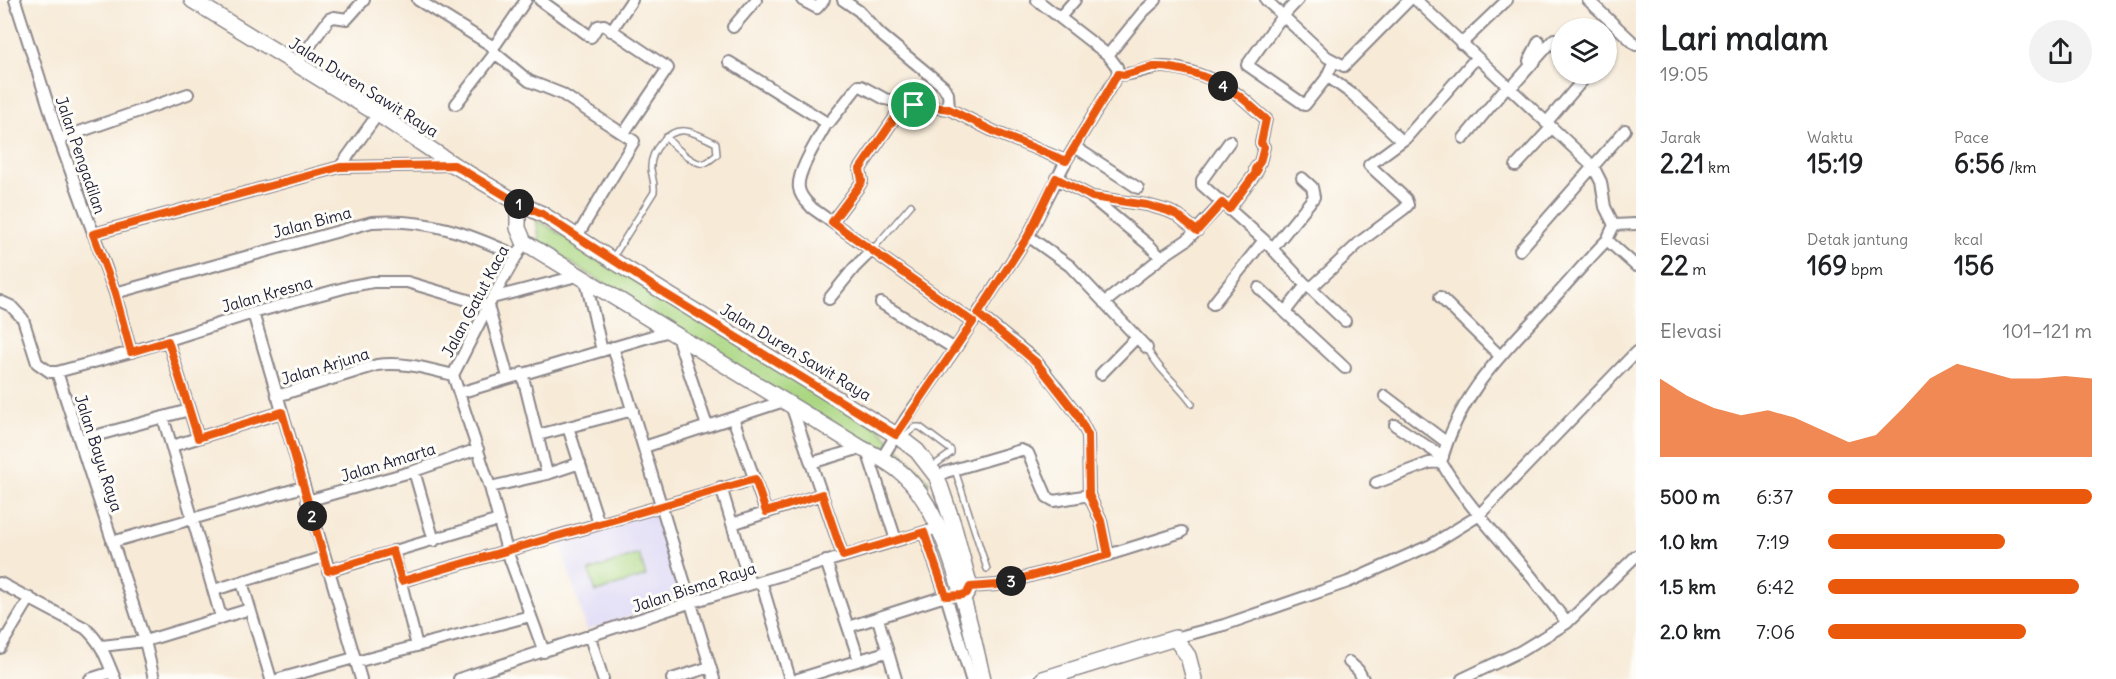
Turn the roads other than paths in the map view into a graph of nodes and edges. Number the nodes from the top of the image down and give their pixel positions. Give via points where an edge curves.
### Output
1 (15, 0) edge
2 (192, 0) edge
3 (363, 0) edge
4 (418, 0) edge
5 (526, 0) edge
6 (540, 0) edge
7 (632, 0) edge
8 (756, 0) edge
9 (802, 0) edge
10 (824, 0) edge
11 (843, 0) edge
12 (1037, 0) edge
13 (1075, 0) edge
14 (1156, 0) edge
15 (1266, 0) edge
16 (1298, 0) edge
17 (1409, 0) edge
18 (1507, 0) edge
19 (1588, 0) edge
20 (1423, 2) edge
21 (1283, 16) junction
22 (1060, 17) junction
23 (733, 27) dead end
24 (611, 31) junction
25 (1539, 41) dead end
26 (1551, 42) edge
27 (1461, 44) junction
28 (1636, 45) edge
29 (493, 50) junction
30 (1108, 55) junction
31 (1476, 58) junction
32 (1334, 61) junction
33 (729, 62) dead end
34 (296, 65) junction
35 (1118, 74) junction
36 (1328, 76) junction
37 (1580, 84) edge
38 (1509, 88) junction
39 (188, 94) dead end
40 (901, 102) junction
41 (456, 104) dead end
42 (949, 109) junction
43 (378, 114) junction
44 (827, 123) junction
45 (1549, 126) junction
46 (1625, 130) dead end
47 (624, 133) junction
48 (666, 137) junction
49 (1464, 138) dead end
50 (59, 139) junction
51 (1401, 140) junction
52 (1230, 141) dead end
53 (1075, 147) junction
54 (1066, 161) junction
55 (454, 165) junction
56 (1516, 166) dead end
57 (1593, 166) junction
58 (340, 167) junction
59 (1056, 178) junction
60 (1302, 178) dead end
61 (1138, 188) dead end
62 (1092, 197) junction
63 (518, 203) junction
64 (911, 205) dead end
65 (1226, 206) junction
66 (832, 222) junction
67 (1636, 224) edge
68 (1614, 225) junction
69 (1197, 231) junction
70 (93, 234) junction
71 (1028, 236) junction
72 (576, 238) junction
73 (1607, 240) junction
74 (1268, 244) junction
75 (520, 249) junction
76 (873, 249) junction
77 (1520, 250) dead end
78 (1161, 258) junction
79 (612, 260) junction
80 (1636, 266) edge
81 (582, 278) junction
82 (1309, 286) junction
83 (1259, 288) dead end
84 (115, 293) junction
85 (1440, 297) dead end
86 (829, 299) dead end
87 (0, 301) edge
88 (490, 302) junction
89 (881, 303) dead end
90 (1104, 303) junction
91 (1213, 304) dead end
92 (1285, 312) junction
93 (253, 313) junction
94 (975, 318) junction
95 (1345, 321) dead end
96 (673, 333) junction
97 (1136, 338) junction
98 (168, 341) junction
99 (613, 347) junction
100 (1147, 348) joint
101 (956, 349) junction
102 (602, 351) junction
103 (131, 352) junction
104 (1636, 352) edge
105 (1499, 355) junction
106 (1345, 368) dead end
107 (57, 372) junction
108 (522, 373) junction
109 (453, 375) junction
110 (1101, 375) dead end
111 (508, 377) junction
112 (459, 393) junction
113 (277, 396) junction
114 (1385, 396) dead end
115 (788, 403) junction
116 (1192, 404) dead end
117 (189, 410) junction
118 (633, 410) junction
119 (282, 412) junction
120 (164, 417) junction
121 (733, 417) junction
122 (1395, 425) dead end
123 (707, 426) junction
124 (568, 427) junction
125 (538, 435) junction
126 (898, 437) junction
127 (198, 438) junction
128 (80, 440) junction
129 (1446, 442) junction
130 (171, 446) junction
131 (644, 447) junction
132 (478, 449) junction
133 (864, 449) junction
134 (882, 458) junction
135 (1442, 460) junction
136 (580, 463) junction
137 (811, 463) junction
138 (955, 470) junction
139 (414, 471) junction
140 (934, 473) junction
141 (547, 474) junction
142 (755, 479) junction
143 (1376, 483) dead end
144 (303, 487) junction
145 (490, 487) junction
146 (722, 487) junction
147 (822, 494) junction
148 (1089, 495) junction
149 (308, 501) junction
150 (662, 505) junction
151 (766, 512) junction
152 (1478, 516) junction
153 (193, 520) junction
154 (499, 520) junction
155 (599, 524) junction
156 (732, 524) junction
157 (931, 530) junction
158 (1182, 532) dead end
159 (896, 540) junction
160 (434, 541) junction
161 (112, 542) junction
162 (393, 551) junction
163 (507, 551) junction
164 (1108, 555) junction
165 (843, 556) junction
166 (1636, 556) edge
167 (324, 557) junction
168 (826, 561) junction
169 (987, 569) dead end
170 (328, 571) junction
171 (402, 581) junction
172 (0, 582) edge
173 (242, 582) junction
174 (755, 583) junction
175 (214, 590) junction
176 (959, 593) junction
177 (30, 598) junction
178 (692, 602) junction
179 (250, 609) junction
180 (530, 616) junction
181 (221, 617) junction
182 (878, 619) junction
183 (1567, 623) junction
184 (848, 627) junction
185 (590, 637) junction
186 (145, 640) junction
187 (1169, 640) junction
188 (102, 646) junction
189 (417, 646) junction
190 (0, 648) edge
191 (544, 652) junction
192 (886, 652) junction
193 (355, 660) junction
194 (859, 660) junction
195 (1349, 662) dead end
196 (710, 667) junction
197 (484, 675) edge
198 (113, 676) edge
199 (676, 678) edge
200 (90, 679) edge
201 (154, 679) edge
202 (271, 679) edge
203 (279, 679) edge
204 (361, 679) edge
205 (459, 679) edge
206 (603, 679) edge
207 (714, 679) edge
208 (790, 679) edge
209 (798, 679) edge
210 (896, 679) edge
211 (971, 679) edge
212 (983, 679) edge
213 (1043, 679) edge
214 (1186, 679) edge
215 (1194, 679) edge
216 (1363, 679) edge
217 (1462, 679) edge

1 - 50 street, Jalan Pengadilan
2 - 34 street, Jalan Duren Sawit Raya
3 - 34 street via 347,19 334,17 324,24
4 - 29 street
5 - 29 street
6 - 24 street via 591,37 601,24
7 - 24 street
8 - 23 street
9 - 10 street via 816,8
11 - 42 street via 943,86
12 - 22 street
13 - 22 street
14 - 30 street
15 - 21 street
16 - 21 street
17 - 32 street via 1344,66
18 - 27 street
19 - 28 street
20 - 27 street
21 - 32 street
21 - 36 street via 1247,65 1305,105
22 - 30 street
24 - 47 street via 668,68
25 - 38 street
26 - 38 street
27 - 31 street
29 - 41 street
29 - 47 street via 530,81 562,94
30 - 35 street
31 - 38 street
31 - 51 street
32 - 36 street
33 - 44 street
34 - 43 street, Jalan Duren Sawit Raya
35 - 53 street
35 - 65 street via 1153,67 1213,81 1231,89 1271,122 1261,143 1264,147 1257,171
36 - 51 street
37 - 45 street
38 - 45 street
38 - 49 street
39 - 50 street
40 - 42 street
40 - 44 street via 858,86
40 - 66 street via 860,169 862,181
42 - 54 street
43 - 55 street, Jalan Duren Sawit Raya
43 - 58 street
44 - 66 street via 798,187 802,198
45 - 56 street
45 - 57 street
46 - 57 street
47 - 72 street via 633,143
48 - 48 lane via 698,164 717,155 716,143 689,131
48 - 79 lane via 651,168 654,192
50 - 70 street, Jalan Pengadilan
51 - 82 street via 1369,165 1406,199 1407,205
52 - 65 street via 1202,180 1202,185
53 - 54 street
53 - 61 street
54 - 59 street
55 - 58 street
55 - 63 street, Jalan Duren Sawit Raya
57 - 68 street
57 - 77 street
58 - 70 street
59 - 62 street
59 - 71 street
60 - 74 street via 1312,187 1314,197
62 - 69 street via 1168,211
62 - 78 street
63 - 72 street, Jalan Duren Sawit Raya
63 - 75 street
64 - 76 lane
65 - 69 street
65 - 74 street
66 - 76 street
67 - 68 street
68 - 73 street
69 - 78 street
70 - 84 street, Jalan Pengadilan
71 - 90 street via 1070,266
71 - 94 street
72 - 79 street, Jalan Duren Sawit Raya
73 - 80 street
73 - 105 street
74 - 82 street
74 - 91 street
75 - 81 street, Jalan Duren Sawit Raya
75 - 84 street, Jalan Bima via 436,225 395,220 372,222
75 - 88 street, Jalan Gatut Kaca
76 - 86 street
76 - 94 street
78 - 90 street
79 - 126 street, Jalan Duren Sawit Raya
81 - 88 street
81 - 96 street, Jalan Duren Sawit Raya
81 - 102 street
82 - 92 street
82 - 95 street
83 - 92 street
84 - 103 street, Jalan Pengadilan
85 - 105 street
87 - 107 street via 23,319 37,363
88 - 93 street, Jalan Kresna via 423,285 388,281 351,286
88 - 109 street, Jalan Gatut Kaca
88 - 111 street
89 - 101 street
90 - 97 street
92 - 106 street
93 - 98 street, Jalan Kresna
93 - 113 street
94 - 101 street
94 - 148 street via 1036,362 1077,414 1088,435
96 - 99 street
96 - 115 street, Jalan Duren Sawit Raya
96 - 123 street
97 - 100 street
97 - 110 street
98 - 103 street, Jalan Kresna
98 - 117 street
99 - 102 street
99 - 118 street
100 - 116 lane via 1159,369
101 - 126 street
102 - 108 street
103 - 107 street, Jalan Kresna
104 - 152 street
105 - 129 street via 1472,392
107 - 128 street, Jalan Bayu Raya
108 - 111 street
108 - 125 street
109 - 112 street
109 - 113 street, Jalan Arjuna via 390,363
111 - 112 street
112 - 132 street
113 - 119 street
114 - 129 street
115 - 121 street
115 - 133 street, Jalan Duren Sawit Raya
115 - 137 street
117 - 120 street
117 - 127 street
118 - 124 street
118 - 131 street
119 - 127 street
119 - 144 street
120 - 128 street
120 - 130 street
121 - 123 street
121 - 142 street
122 - 135 street
123 - 131 street
124 - 125 street
124 - 136 street
125 - 141 street
126 - 134 street
126 - 140 street, Jalan Duren Sawit Raya via 917,451
126 - 140 lane via 920,427 951,450
127 - 130 street
128 - 161 street, Jalan Bayu Raya
129 - 135 street
130 - 153 street
131 - 150 street
132 - 139 street, Jalan Amarta
132 - 145 street
133 - 134 street, Jalan Duren Sawit Raya
133 - 137 street
133 - 159 street
134 - 157 street, Jalan Duren Sawit Raya via 920,496
135 - 143 street
135 - 152 street via 1457,489
136 - 141 street
136 - 155 street
137 - 147 street
138 - 140 street
138 - 148 street via 1021,450 1028,453 1047,497 1054,501
138 - 169 lane
139 - 149 street, Jalan Amarta
139 - 160 street
140 - 176 street, Jalan Duren Sawit Raya via 953,524
141 - 145 street
142 - 146 street
142 - 151 street
144 - 149 street
144 - 153 street
145 - 154 street
146 - 150 street
146 - 156 street
147 - 151 street
147 - 165 street
148 - 164 street via 1101,521
149 - 167 street
150 - 155 street
150 - 178 street
151 - 156 street
152 - 183 street
152 - 187 street via 1395,563 1224,626
153 - 161 street
153 - 175 street
154 - 160 street
154 - 163 street
155 - 163 street
156 - 174 street
157 - 159 street, Jalan Bisma Raya
157 - 176 street, Jalan Duren Sawit Raya
158 - 164 street
159 - 165 street, Jalan Bisma Raya
160 - 162 street
161 - 186 street, Jalan Bayu Raya
162 - 170 street
162 - 171 street
163 - 171 street
163 - 180 street
164 - 176 street
165 - 168 street, Jalan Bisma Raya
166 - 183 street
167 - 170 street
167 - 173 street
168 - 174 street, Jalan Bisma Raya
168 - 184 street
170 - 193 street
171 - 189 street
172 - 177 street
173 - 175 street
173 - 179 street
174 - 178 street, Jalan Bisma Raya
174 - 208 street
175 - 181 street
176 - 182 street
176 - 211 street
176 - 212 street, Jalan Duren Sawit Raya
177 - 188 street via 85,628
177 - 190 street
178 - 185 street, Jalan Bisma Raya
178 - 196 street
179 - 181 street
179 - 202 street
180 - 189 street
180 - 191 street
181 - 186 street
182 - 184 street
182 - 192 street
183 - 217 street via 1521,651
184 - 194 street
185 - 191 street, Jalan Bisma Raya
185 - 206 street
186 - 188 street
186 - 201 street, Jalan Bayu Raya
187 - 213 street
187 - 214 street
187 - 215 street via 1188,656
188 - 198 street
189 - 193 street
191 - 197 street, Jalan Bisma Raya
192 - 194 street
192 - 210 street
193 - 203 street
193 - 204 street
194 - 209 street
195 - 216 street
196 - 199 street
196 - 207 street
197 - 205 street, Jalan Bisma Raya
198 - 200 street

